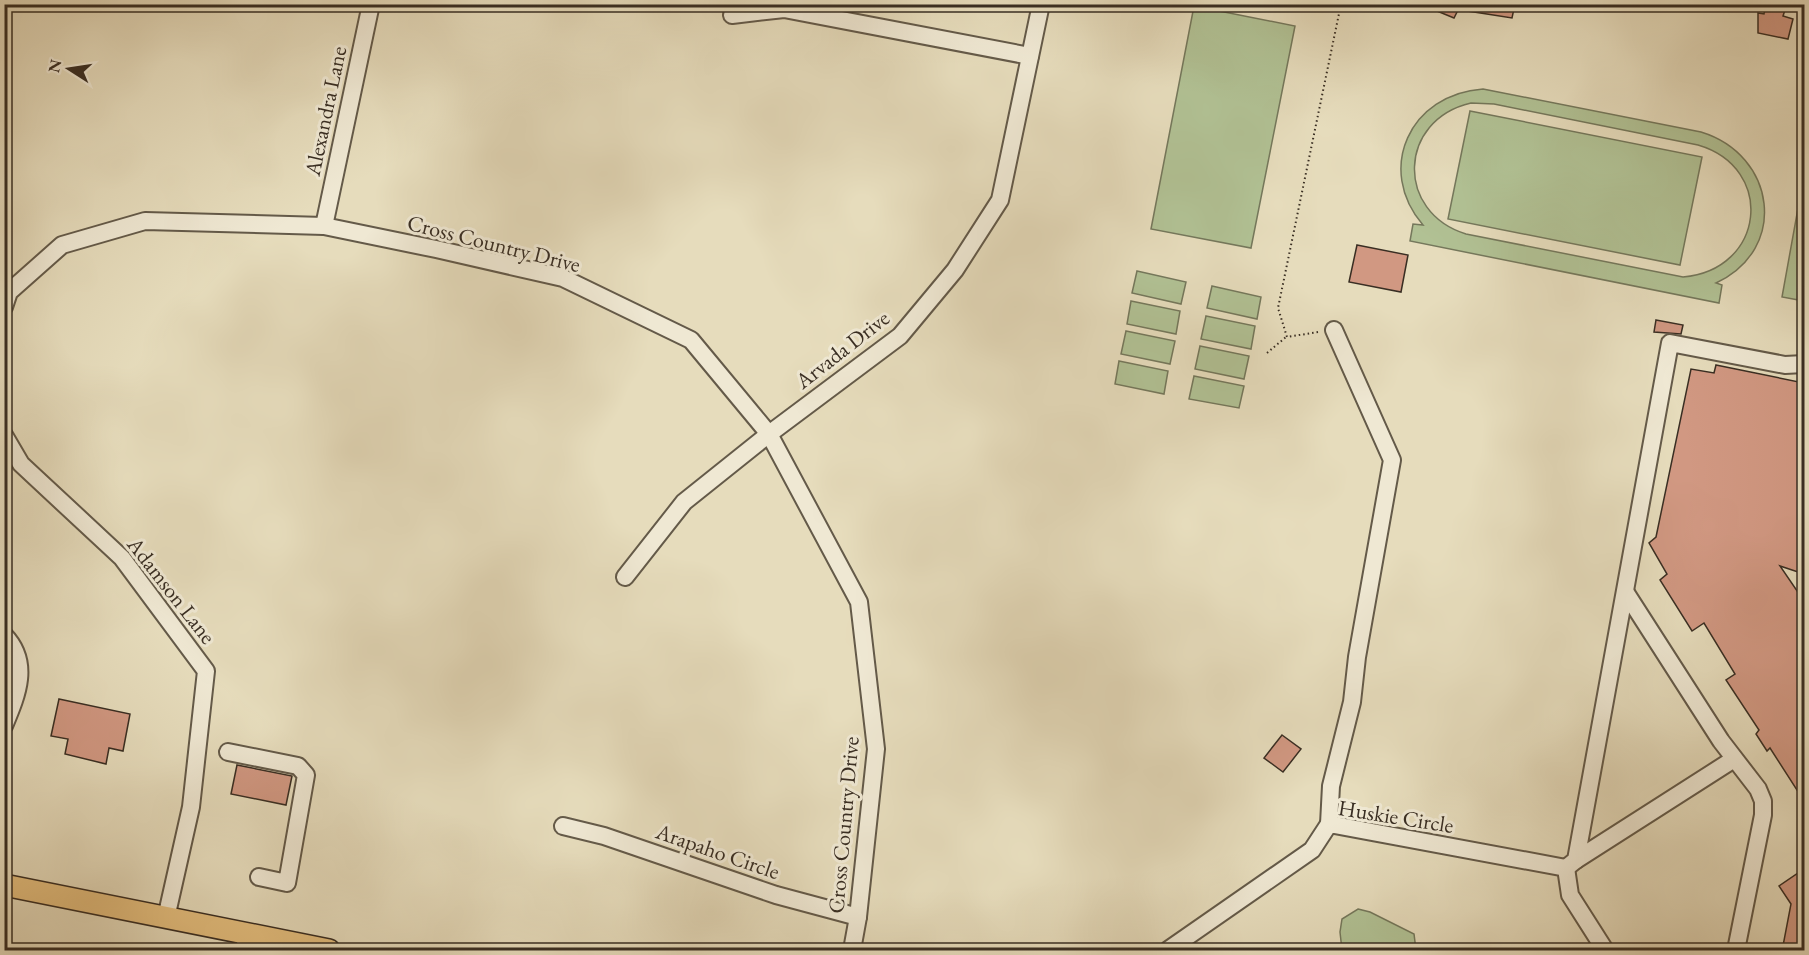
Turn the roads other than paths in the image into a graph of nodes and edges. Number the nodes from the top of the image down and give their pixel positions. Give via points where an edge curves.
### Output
1 (371, 4) edge
2 (1041, 4) edge
3 (732, 15) dead end
4 (1030, 56) junction
5 (324, 226) junction
6 (6, 296) edge
7 (1335, 330) road end
8 (1804, 364) edge
9 (769, 434) junction
10 (4, 435) edge
11 (625, 577) dead end
12 (1626, 593) junction
13 (4, 635) edge
14 (4, 726) edge
15 (228, 752) dead end
16 (1734, 759) junction
17 (1329, 824) junction
18 (563, 826) dead end
19 (1571, 864) junction
20 (259, 878) dead end
21 (4, 885) edge
22 (858, 917) junction
23 (166, 918) junction
24 (245, 942) edge
25 (329, 951) edge
26 (852, 951) edge
27 (1168, 951) edge
28 (1605, 951) edge
29 (1736, 951) edge

1 - 5 street, Alexandra Lane
2 - 4 street, Arvada Drive
3 - 4 street via 784,9
4 - 9 street, Arvada Drive via 1000,200 955,270 900,336
5 - 6 street, Cross Country Drive via 145,221 62,245
5 - 9 street, Cross Country Drive via 563,278 691,340
7 - 17 street via 1392,460 1352,702 1331,786
8 - 12 street via 1785,365 1670,344
9 - 11 street, Arvada Drive via 684,502
9 - 22 street, Cross Country Drive via 859,602 876,749
10 - 23 street, Adamson Lane via 21,464 122,558 206,671 191,807
12 - 16 street
12 - 19 street
13 - 14 street via 18,658 21,672
15 - 20 street via 298,766 306,775 286,883
16 - 19 street
16 - 29 street via 1763,801
17 - 19 street, Huskie Circle
17 - 27 street, Huskie Circle via 1312,850
18 - 22 street, Arapaho Circle via 604,836 776,895
19 - 28 street via 1570,895
21 - 23 main road
22 - 26 street, Cross Country Drive
23 - 24 main road
24 - 25 main road

